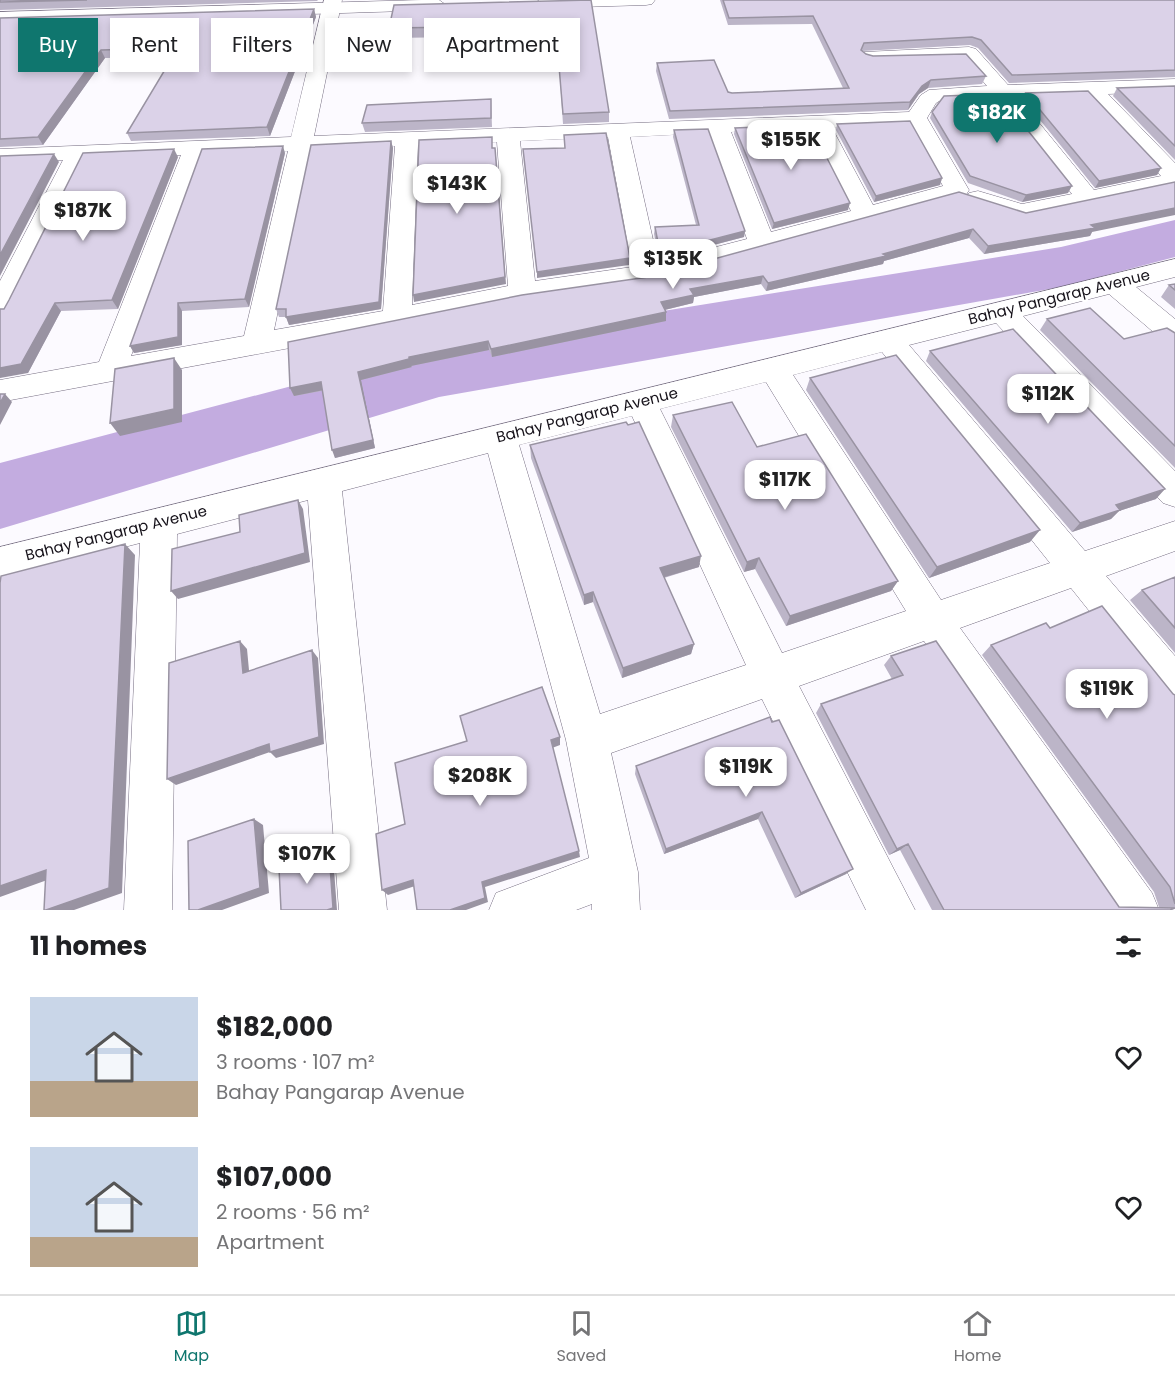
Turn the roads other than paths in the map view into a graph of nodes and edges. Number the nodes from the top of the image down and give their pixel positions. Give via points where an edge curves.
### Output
1 (646, 0) edge
2 (530, 3) edge
3 (332, 4) edge
4 (460, 5) edge
5 (0, 18) edge
6 (871, 56) edge
7 (1175, 85) edge
8 (1092, 88) junction
9 (1004, 93) junction
10 (916, 118) junction
11 (818, 122) junction
12 (718, 127) junction
13 (618, 131) junction
14 (508, 135) junction
15 (407, 140) junction
16 (302, 144) junction
17 (195, 148) junction
18 (78, 153) junction
19 (0, 156) edge
20 (1175, 179) edge
21 (957, 190) junction
22 (1088, 198) junction
23 (865, 214) junction
24 (762, 243) junction
25 (1175, 268) edge
26 (647, 274) junction
27 (1114, 283) junction
28 (522, 292) junction
29 (0, 308) edge
30 (1002, 311) junction
31 (397, 318) junction
32 (1175, 335) edge
33 (888, 339) junction
34 (257, 343) junction
35 (773, 368) junction
36 (111, 369) junction
37 (0, 391) edge
38 (640, 402) junction
39 (500, 437) junction
40 (324, 481) junction
41 (1175, 493) edge
42 (159, 522) junction
43 (1175, 536) edge
44 (0, 563) edge
45 (1078, 570) junction
46 (932, 620) junction
47 (772, 676) junction
48 (1175, 687) edge
49 (587, 740) junction
50 (615, 891) edge
51 (148, 910) edge
52 (363, 910) edge
53 (513, 910) edge
54 (891, 910) edge
55 (1135, 910) edge

1 - 2 street
3 - 4 street
3 - 5 street
3 - 16 street
6 - 9 street via 969,53
7 - 8 street
8 - 9 street
8 - 20 street
9 - 10 street via 936,94
9 - 22 street
10 - 11 street
10 - 21 street
11 - 12 street
11 - 23 street
12 - 13 street
12 - 24 street
13 - 14 street
13 - 26 street
14 - 15 street
14 - 28 street
15 - 16 street
15 - 31 street
16 - 17 street
16 - 34 street
17 - 18 street
17 - 36 street
18 - 19 street
18 - 29 street
20 - 22 street
21 - 22 street via 1022,212
21 - 23 street
23 - 24 street
24 - 26 street
25 - 27 street, Bahay Pangarap Avenue
26 - 28 street
27 - 30 street, Bahay Pangarap Avenue
27 - 32 street
28 - 31 street
30 - 33 street, Bahay Pangarap Avenue
30 - 41 street
31 - 34 street
33 - 35 street, Bahay Pangarap Avenue
33 - 45 street
34 - 36 street
35 - 38 street, Bahay Pangarap Avenue
35 - 46 street
36 - 37 street
38 - 39 street, Bahay Pangarap Avenue
38 - 47 street
39 - 40 street, Bahay Pangarap Avenue
39 - 49 street
40 - 42 street, Bahay Pangarap Avenue
40 - 52 street
42 - 44 street, Bahay Pangarap Avenue
42 - 51 street
43 - 45 street
45 - 46 street
45 - 48 street
46 - 47 street
46 - 55 street
47 - 49 street
47 - 54 street
49 - 50 street
50 - 53 street

